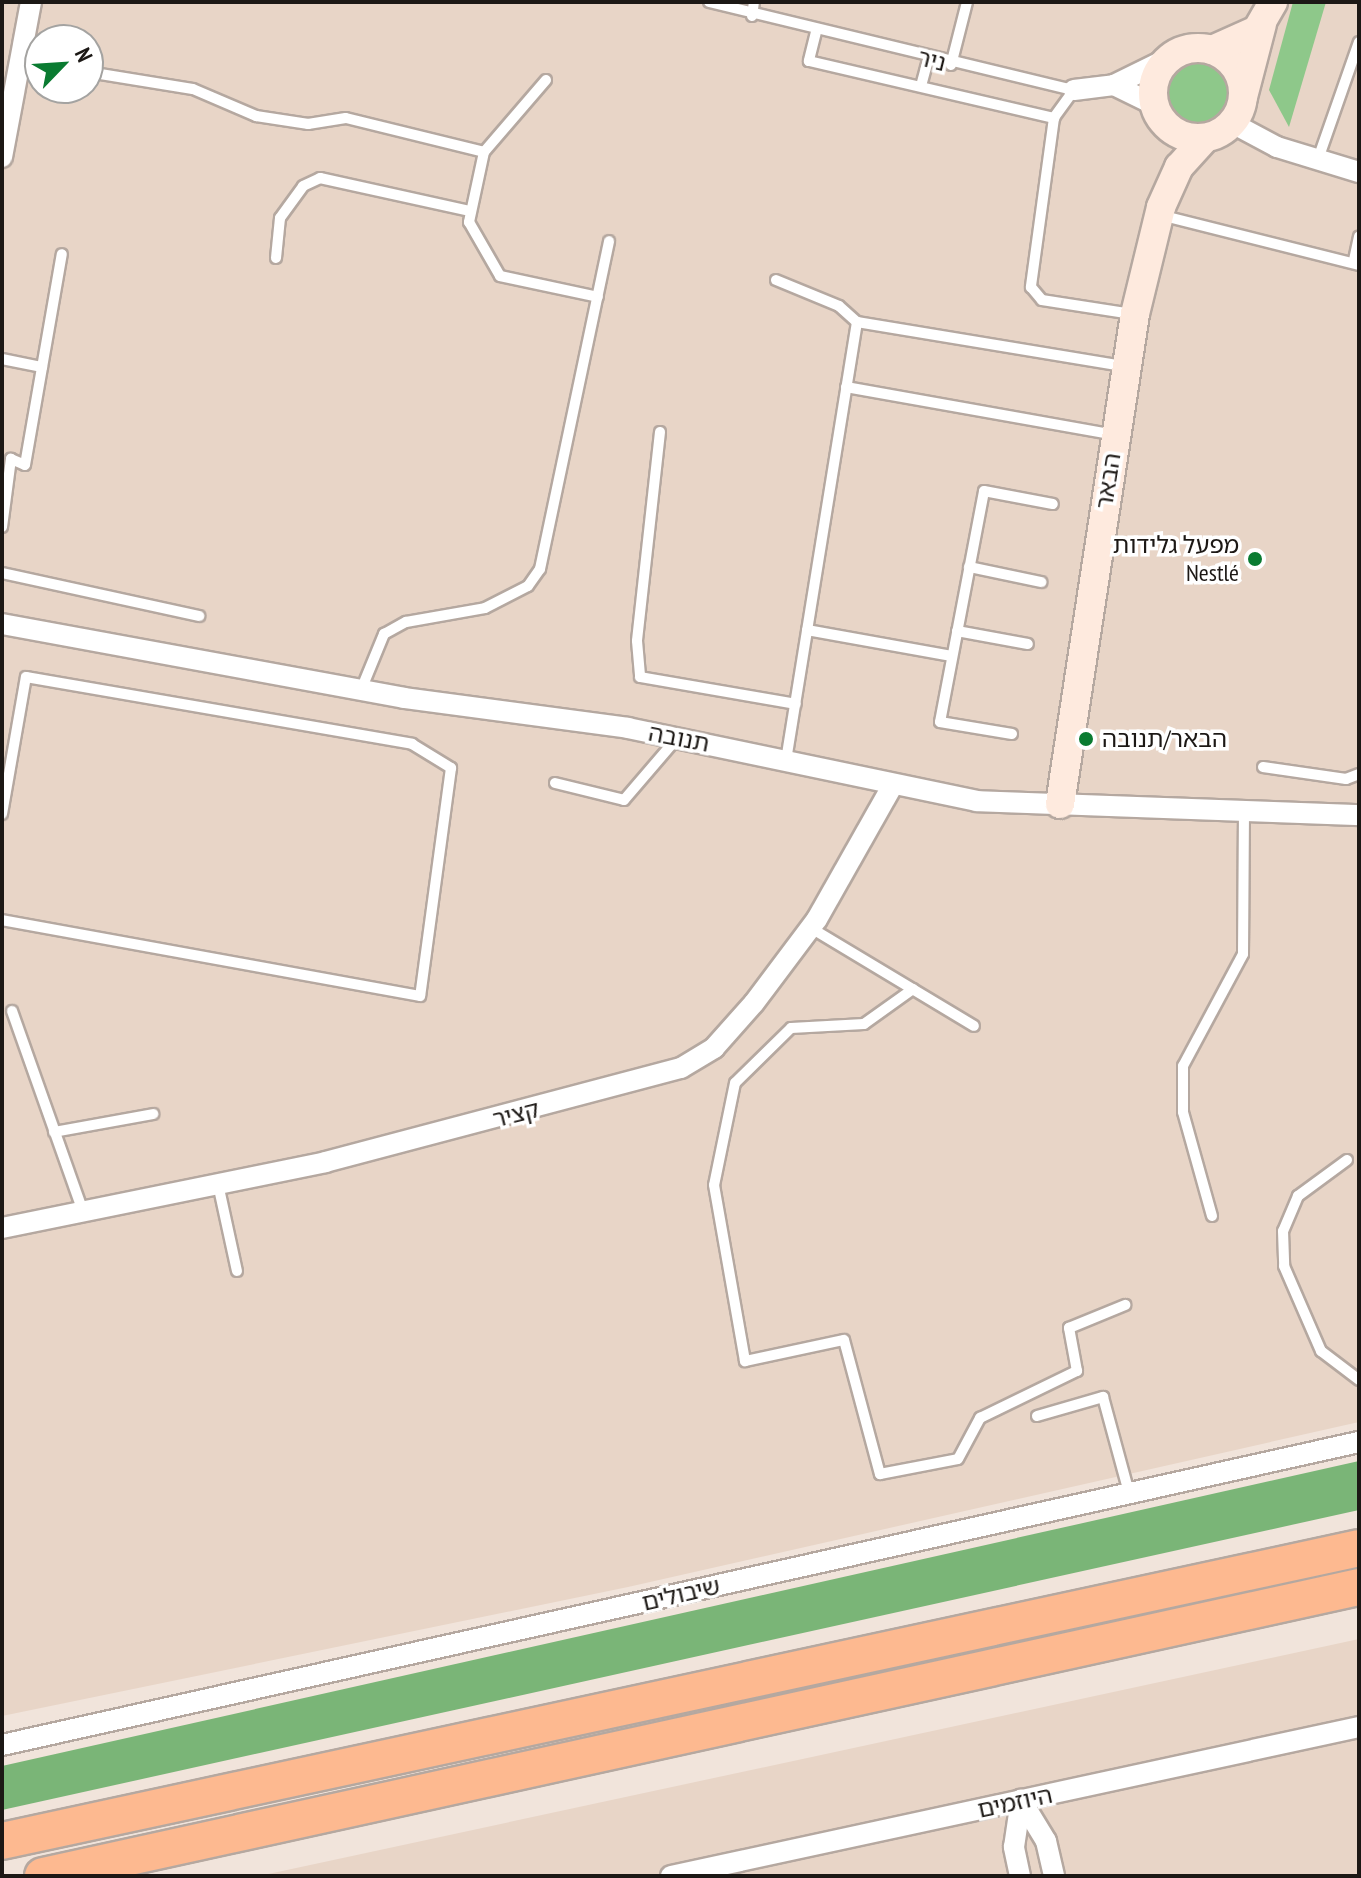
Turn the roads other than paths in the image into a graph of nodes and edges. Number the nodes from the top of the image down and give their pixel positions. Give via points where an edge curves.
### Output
1 (31, 2) edge
2 (709, 2) edge
3 (754, 2) edge
4 (967, 2) edge
5 (1268, 9) edge
6 (752, 16) junction
7 (31, 24) edge
8 (816, 32) junction
9 (1359, 42) edge
10 (1212, 50) junction
11 (1171, 57) junction
12 (928, 59) junction
13 (951, 65) junction
14 (104, 75) edge
15 (24, 76) edge
16 (546, 80) dead end
17 (1114, 85) junction
18 (921, 86) junction
19 (1074, 90) junction
20 (1157, 110) junction
21 (1238, 110) junction
22 (6, 116) edge
23 (1054, 118) junction
24 (1205, 138) junction
25 (484, 152) junction
26 (2, 157) edge
27 (1318, 159) junction
28 (1359, 172) edge
29 (470, 211) junction
30 (1159, 211) junction
31 (1359, 237) edge
32 (609, 241) dead end
33 (62, 254) dead end
34 (276, 258) dead end
35 (1356, 262) edge
36 (776, 280) dead end
37 (598, 297) junction
38 (1135, 314) junction
39 (857, 322) junction
40 (2, 359) edge
41 (1126, 366) junction
42 (42, 367) junction
43 (846, 387) junction
44 (660, 432) dead end
45 (1115, 435) junction
46 (1053, 504) dead end
47 (2, 527) edge
48 (969, 567) junction
49 (2, 573) edge
50 (1041, 582) dead end
51 (199, 616) dead end
52 (2, 624) edge
53 (807, 630) junction
54 (957, 631) junction
55 (1028, 644) dead end
56 (952, 656) junction
57 (361, 690) junction
58 (796, 704) junction
59 (1012, 734) dead end
60 (678, 737) junction
61 (786, 760) junction
62 (1263, 767) dead end
63 (1359, 774) edge
64 (555, 783) dead end
65 (891, 788) junction
66 (1060, 804) junction
67 (1244, 811) junction
68 (2, 814) edge
69 (1359, 815) edge
70 (2, 920) edge
71 (811, 928) junction
72 (913, 989) junction
73 (12, 1011) dead end
74 (974, 1026) dead end
75 (153, 1114) dead end
76 (54, 1132) junction
77 (1347, 1160) dead end
78 (218, 1184) junction
79 (83, 1212) junction
80 (1212, 1216) dead end
81 (2, 1228) edge
82 (237, 1271) dead end
83 (1125, 1305) dead end
84 (1359, 1380) edge
85 (1037, 1416) dead end
86 (1359, 1442) edge
87 (1129, 1493) junction
88 (1359, 1548) edge
89 (1359, 1587) edge
90 (1359, 1727) edge
91 (2, 1745) edge
92 (1021, 1800) junction
93 (2, 1841) edge
94 (43, 1876) edge
95 (671, 1876) edge
96 (1020, 1876) edge
97 (1054, 1876) edge

1 - 7 street
2 - 6 lane, ניר
3 - 6 lane
4 - 13 lane
5 - 10 street
5 - 21 street
6 - 8 lane, ניר
8 - 12 lane, ניר
8 - 18 lane via 809,61
9 - 27 lane
10 - 11 street
10 - 21 street via 1239,74
11 - 17 street, ניר
11 - 20 street via 1156,79
12 - 13 lane, ניר
12 - 18 lane
13 - 19 lane, ניר
14 - 25 lane via 193,89 256,116 308,124 346,118
15 - 22 street
16 - 25 lane
17 - 19 street, ניר
17 - 20 street
18 - 23 lane
19 - 23 lane
20 - 24 street via 1179,134
20 - 30 street, הבאר
21 - 24 street
21 - 27 street
22 - 26 street
23 - 38 lane via 1031,287 1042,300
24 - 30 street, הבאר via 1179,167
25 - 29 lane
27 - 28 street
29 - 34 lane via 320,178 303,186 280,218
29 - 37 lane via 500,276
30 - 35 lane
30 - 38 street, הבאר
31 - 35 lane
32 - 37 lane
33 - 42 lane
36 - 39 lane via 839,306
37 - 57 lane via 540,569 528,586 485,608 406,622 384,634
38 - 41 street, הבאר
39 - 41 lane
39 - 43 lane
40 - 42 lane
41 - 45 street, הבאר
42 - 47 lane via 25,465 11,459
43 - 45 lane
43 - 53 lane
44 - 58 lane via 637,641 640,677
45 - 66 street, הבאר
46 - 48 lane via 984,491
48 - 50 lane
48 - 54 lane
49 - 51 lane
52 - 57 street, תנובה
53 - 56 lane
53 - 58 lane
54 - 55 lane
54 - 56 lane
56 - 59 lane via 940,722
57 - 60 street, תנובה
58 - 61 lane
60 - 61 street, תנובה
60 - 64 lane via 624,800
61 - 65 street, תנובה
62 - 63 lane via 1346,779
65 - 66 street, תנובה
65 - 71 street, קציר
66 - 67 street, תנובה
67 - 69 street, תנובה
67 - 80 lane via 1243,954 1183,1066 1183,1112
68 - 70 lane via 26,677 412,744 451,768 420,996
71 - 72 lane
71 - 78 street, קציר via 714,1048 681,1068
72 - 74 lane
72 - 83 lane via 864,1024 791,1028 735,1083 714,1185 745,1361 844,1340 880,1474 958,1459 980,1418 1077,1371 1069,1328
73 - 76 lane
75 - 76 lane
76 - 79 lane
77 - 84 lane via 1298,1196 1283,1231 1284,1266 1321,1351
78 - 79 street, קציר
78 - 82 lane
79 - 81 street, קציר
85 - 87 lane via 1103,1397
86 - 87 street, שיבולים
87 - 91 street, שיבולים
88 - 93 highway
89 - 94 highway
90 - 92 street, היוזמים
92 - 95 street, היוזמים
92 - 96 street via 1014,1847
92 - 97 street via 1046,1841

